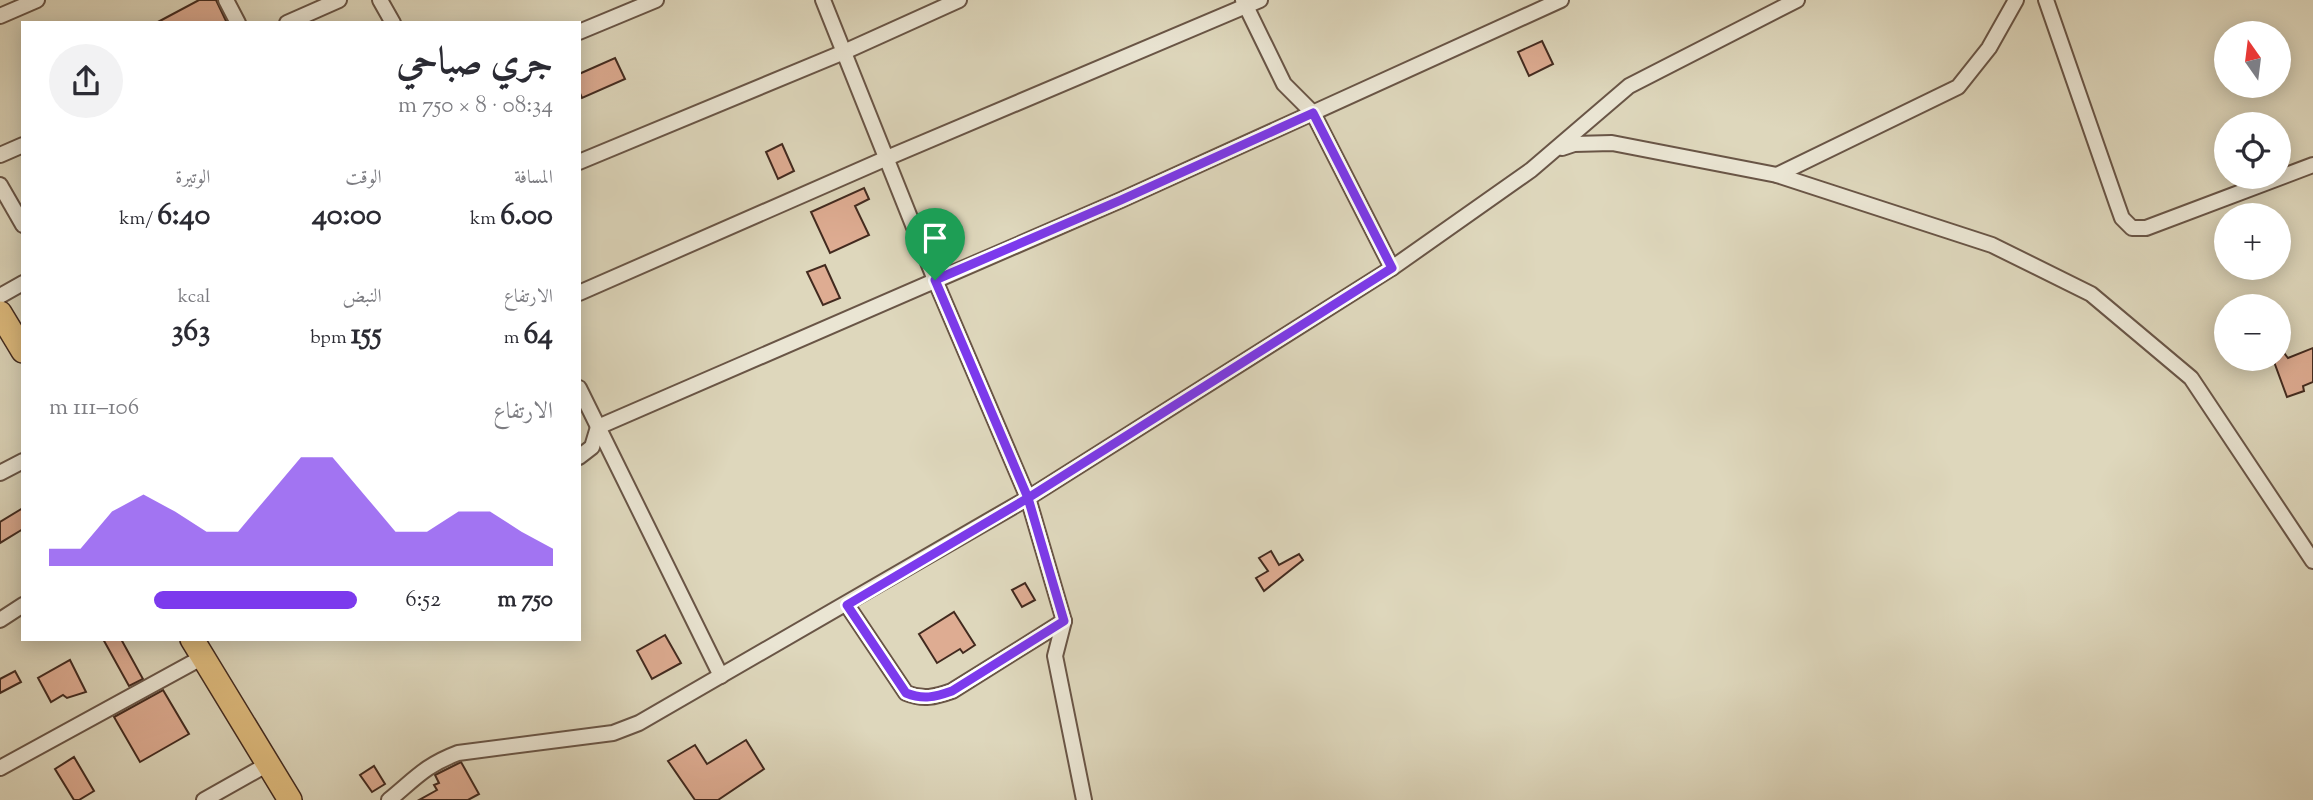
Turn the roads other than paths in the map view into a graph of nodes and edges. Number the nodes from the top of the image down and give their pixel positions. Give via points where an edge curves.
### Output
1 (37, 0) edge
2 (226, 0) edge
3 (339, 0) edge
4 (380, 0) edge
5 (656, 0) edge
6 (822, 0) edge
7 (959, 0) edge
8 (1561, 0) edge
9 (1797, 0) edge
10 (2016, 0) edge
11 (2046, 0) edge
12 (1250, 2) edge
13 (1778, 4) edge
14 (0, 16) edge
15 (237, 21) edge
16 (291, 21) edge
17 (392, 21) edge
18 (581, 31) edge
19 (844, 51) junction
20 (1313, 113) junction
21 (21, 146) edge
22 (1557, 150) junction
23 (0, 155) edge
24 (887, 158) junction
25 (581, 161) edge
26 (2313, 165) edge
27 (1777, 175) junction
28 (0, 185) edge
29 (21, 222) edge
30 (1392, 268) junction
31 (935, 280) junction
32 (21, 284) edge
33 (581, 292) edge
34 (0, 296) edge
35 (2, 321) edge
36 (21, 348) edge
37 (581, 392) edge
38 (598, 427) junction
39 (581, 455) edge
40 (21, 462) edge
41 (0, 473) edge
42 (1028, 498) junction
43 (2313, 561) edge
44 (847, 605) junction
45 (21, 606) edge
46 (2, 614) edge
47 (1064, 621) junction
48 (198, 648) edge
49 (721, 676) junction
50 (268, 764) junction
51 (0, 768) edge
52 (204, 800) edge
53 (290, 800) edge
54 (389, 800) edge
55 (1084, 800) edge

1 - 14 street
2 - 15 street
3 - 16 street
4 - 17 street
5 - 18 street
6 - 19 street
7 - 19 street
8 - 20 street
9 - 13 street
10 - 27 street via 1989,48 1958,87
11 - 26 street via 2122,218 2132,228 2146,228
12 - 20 street via 1284,83
12 - 24 street
13 - 22 street via 1629,86
19 - 24 street
19 - 25 street
20 - 30 street
20 - 31 street
21 - 23 street
22 - 27 street via 1574,144 1612,144
22 - 30 street
24 - 31 street
24 - 33 street
27 - 43 street via 1992,245 2091,294 2191,378
28 - 29 street
30 - 42 street
31 - 38 street
31 - 42 street
32 - 34 street
35 - 36 highway
37 - 38 street
38 - 39 street via 592,447
38 - 49 street
40 - 41 street
42 - 44 street
42 - 47 street
44 - 47 street via 906,693 919,698 952,691
44 - 49 street
45 - 46 street
47 - 55 street via 1055,656
48 - 50 highway
48 - 51 street
49 - 54 street via 613,733 458,754 437,761
50 - 52 street
50 - 53 highway

